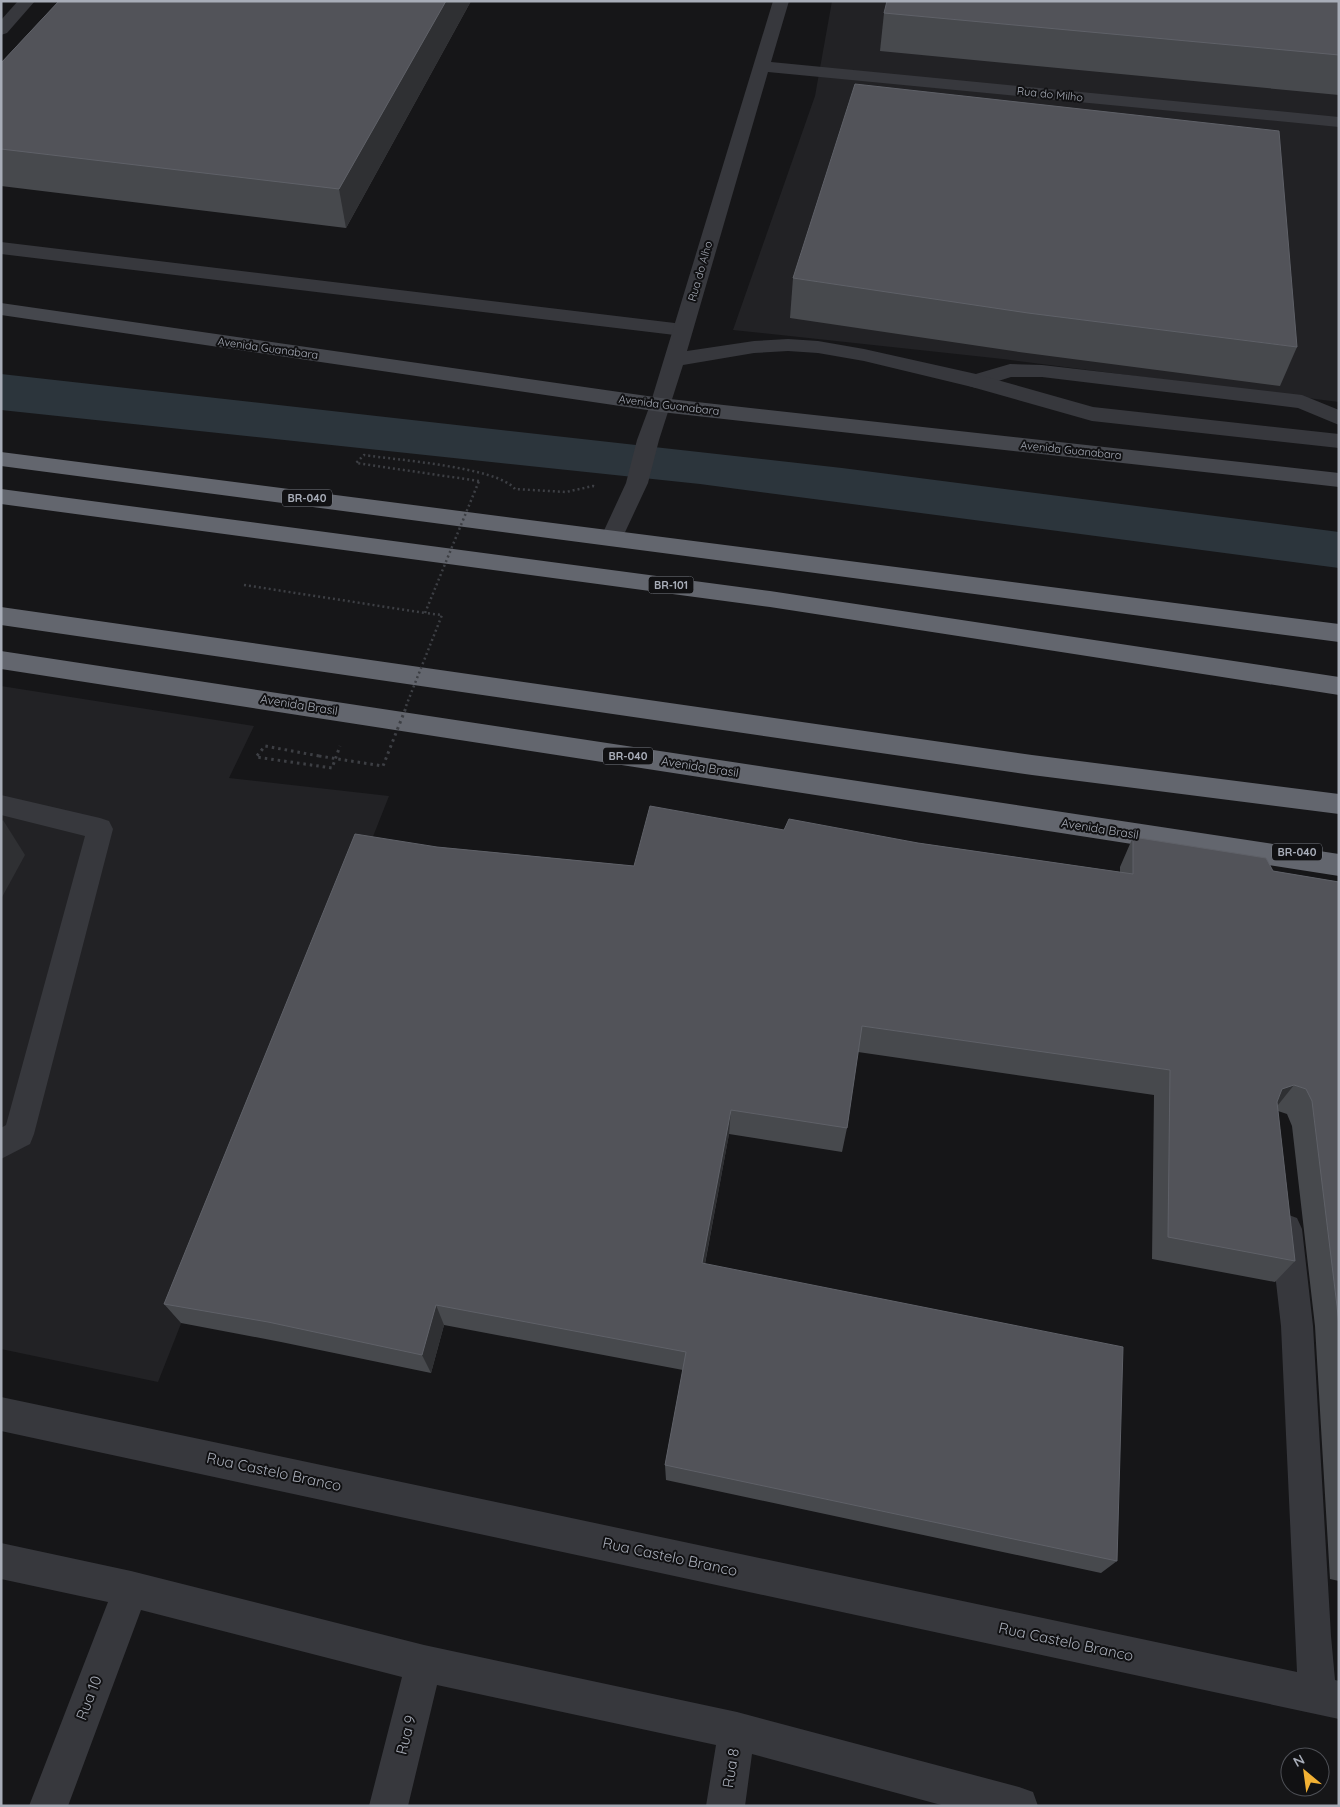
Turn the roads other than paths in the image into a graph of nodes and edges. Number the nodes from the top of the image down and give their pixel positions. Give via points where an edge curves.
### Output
1 (27, 1) edge
2 (781, 1) edge
3 (1, 30) edge
4 (761, 66) junction
5 (1339, 122) edge
6 (1, 248) edge
7 (1, 309) edge
8 (682, 330) junction
9 (674, 360) junction
10 (976, 382) junction
11 (661, 405) junction
12 (1339, 418) edge
13 (1339, 442) edge
14 (1, 459) edge
15 (1339, 480) edge
16 (1, 496) edge
17 (612, 537) junction
18 (1, 616) edge
19 (1339, 633) edge
20 (1, 660) edge
21 (1339, 686) edge
22 (1339, 804) edge
23 (1, 805) edge
24 (1339, 852) edge
25 (1255, 853) junction
26 (1339, 865) edge
27 (1, 1145) edge
28 (1283, 1202) edge
29 (1, 1414) edge
30 (1, 1561) edge
31 (131, 1589) junction
32 (424, 1664) junction
33 (1328, 1698) edge
34 (737, 1731) junction
35 (48, 1806) edge
36 (388, 1806) edge
37 (725, 1806) edge
38 (1019, 1806) edge

1 - 3 street
2 - 4 street, Rua do Alho
4 - 5 street, Rua do Milho
4 - 8 street, Rua do Alho
6 - 8 street
7 - 11 street, Avenida Guanabara
8 - 9 street, Rua do Alho
9 - 10 street via 754,347 796,345 864,355
9 - 11 street, Rua do Alho
10 - 12 street via 1010,370 1042,371 1302,402
10 - 13 street via 1092,414
11 - 15 street, Avenida Guanabara
11 - 17 street, Rua do Alho via 635,489
14 - 17 highway, BR-040
16 - 21 highway, BR-101 via 770,599
17 - 19 highway, BR-040
18 - 22 highway via 1032,765
20 - 25 highway, Avenida Brasil / BR-040
23 - 27 street via 100,829 19,1134
24 - 25 highway, BR-040
25 - 26 highway, Avenida Brasil
28 - 33 street via 1297,1326 1313,1636
29 - 33 street, Rua Castelo Branco
30 - 31 street
31 - 32 street
31 - 35 street, Rua 10
32 - 34 street
32 - 36 street, Rua 9
34 - 37 street, Rua 8
34 - 38 street

